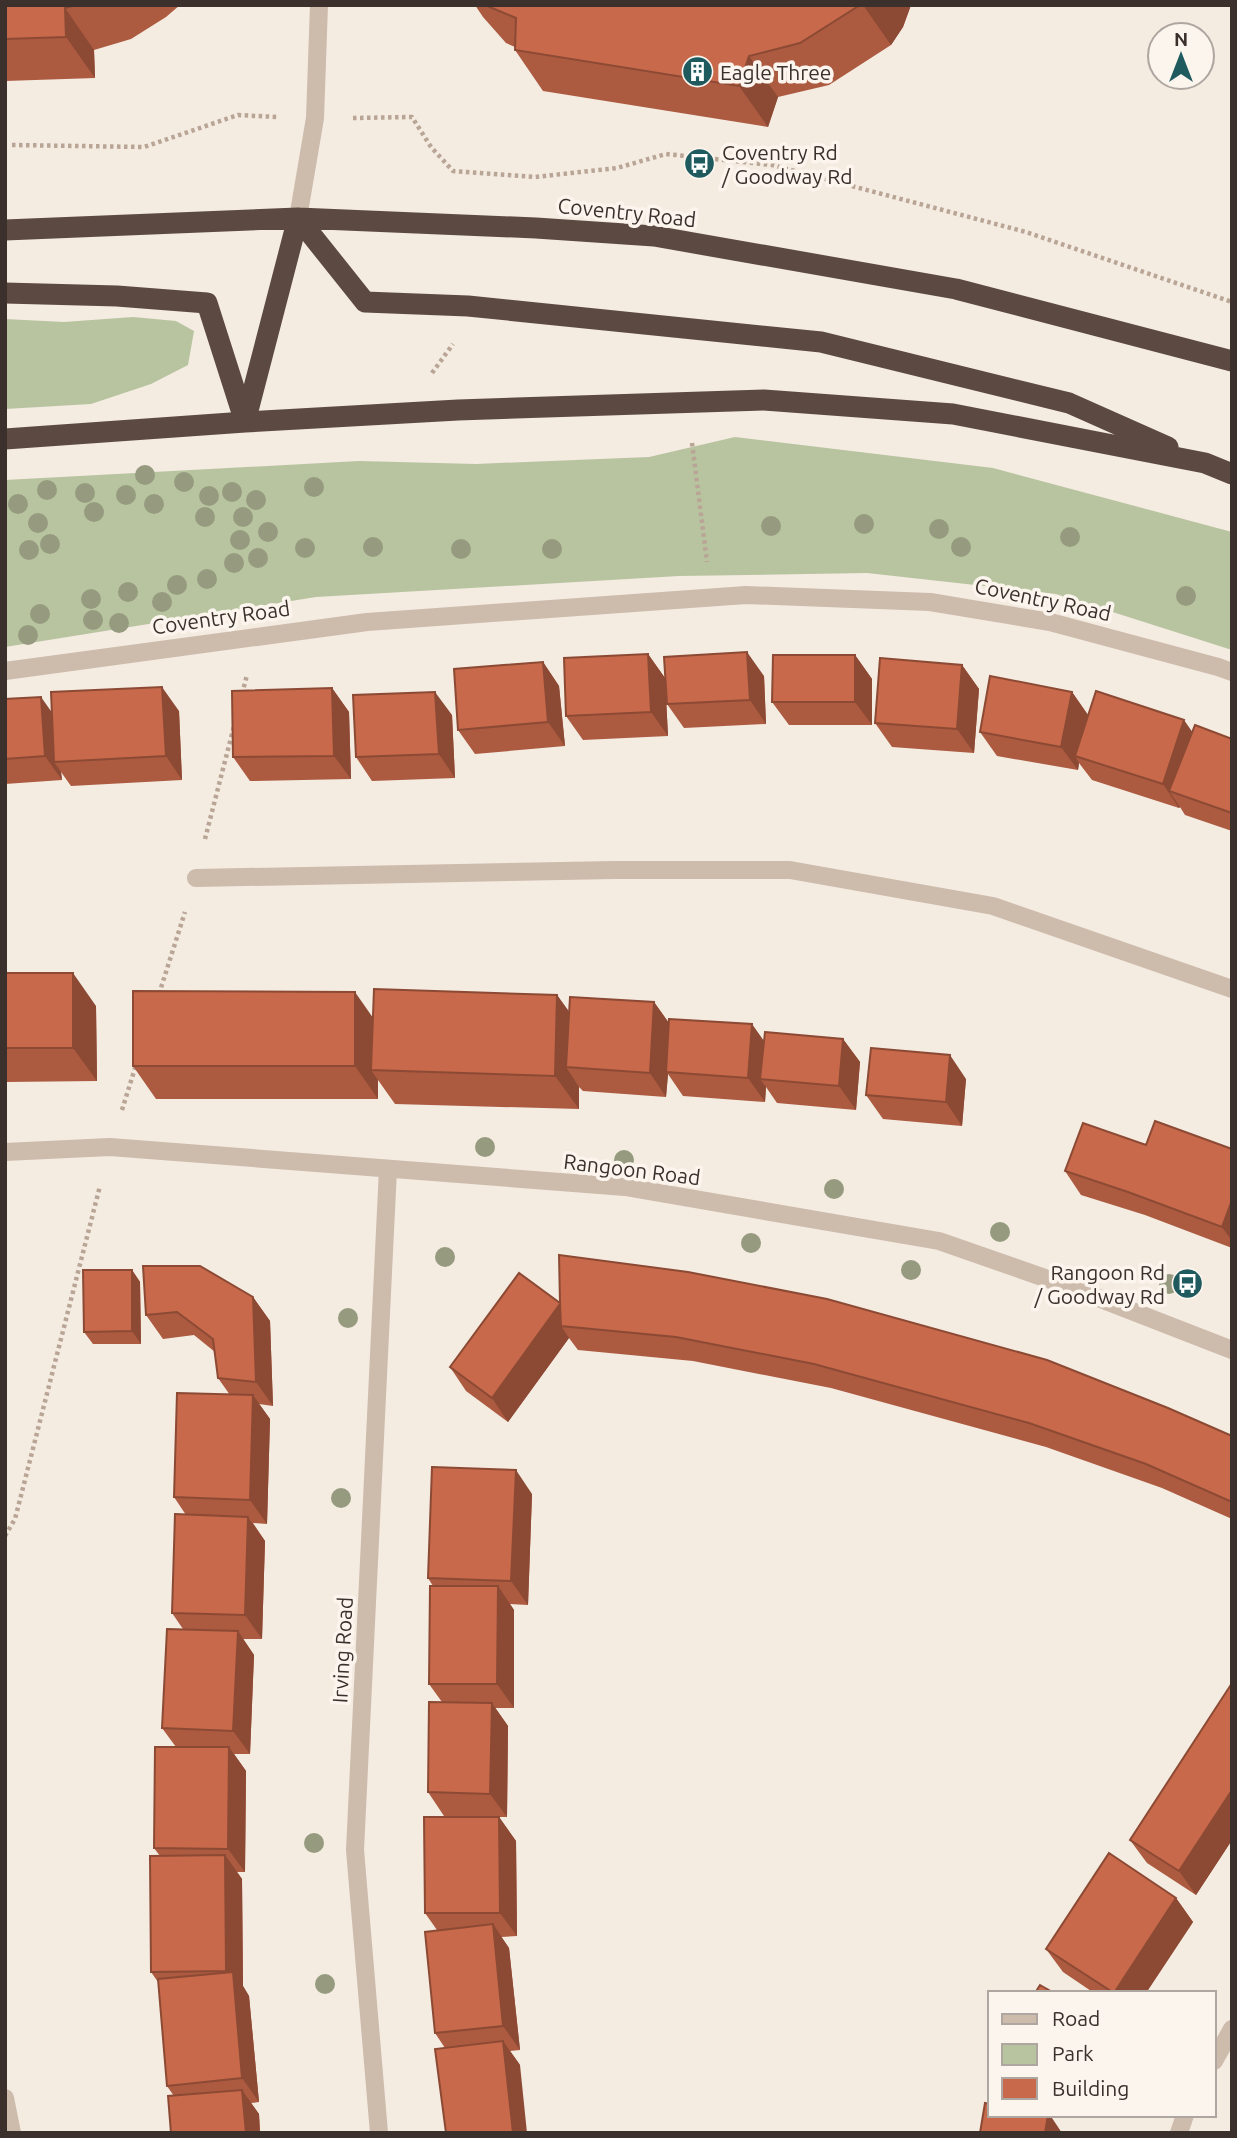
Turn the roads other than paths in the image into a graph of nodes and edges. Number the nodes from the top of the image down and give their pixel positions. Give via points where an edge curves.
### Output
1 (320, 5) edge
2 (299, 218) junction
3 (5, 230) edge
4 (5, 293) edge
5 (1232, 361) edge
6 (244, 422) junction
7 (5, 439) edge
8 (1205, 463) junction
9 (1232, 474) edge
10 (5, 671) edge
11 (1232, 672) edge
12 (195, 878) road end
13 (1232, 989) edge
14 (5, 1152) edge
15 (388, 1169) junction
16 (1232, 1350) edge
17 (1232, 2029) edge
18 (1216, 2057) edge
19 (5, 2098) edge
20 (12, 2133) edge
21 (379, 2133) edge

1 - 2 street via 315,118
2 - 3 highway, Coventry Road
2 - 5 highway, Coventry Road via 654,236 956,289
2 - 6 highway
2 - 8 highway via 365,302 468,306 821,342 1069,403
4 - 6 highway via 206,303
6 - 7 highway
6 - 8 highway via 764,400 953,414
8 - 9 highway
10 - 11 street, Coventry Road via 367,622 746,595 930,602 1050,622
12 - 13 street via 790,870 993,906
14 - 15 street, Rangoon Road via 110,1147
15 - 16 street, Rangoon Road via 625,1187 939,1241
15 - 21 street, Irving Road via 355,1850
17 - 18 street
19 - 20 street

